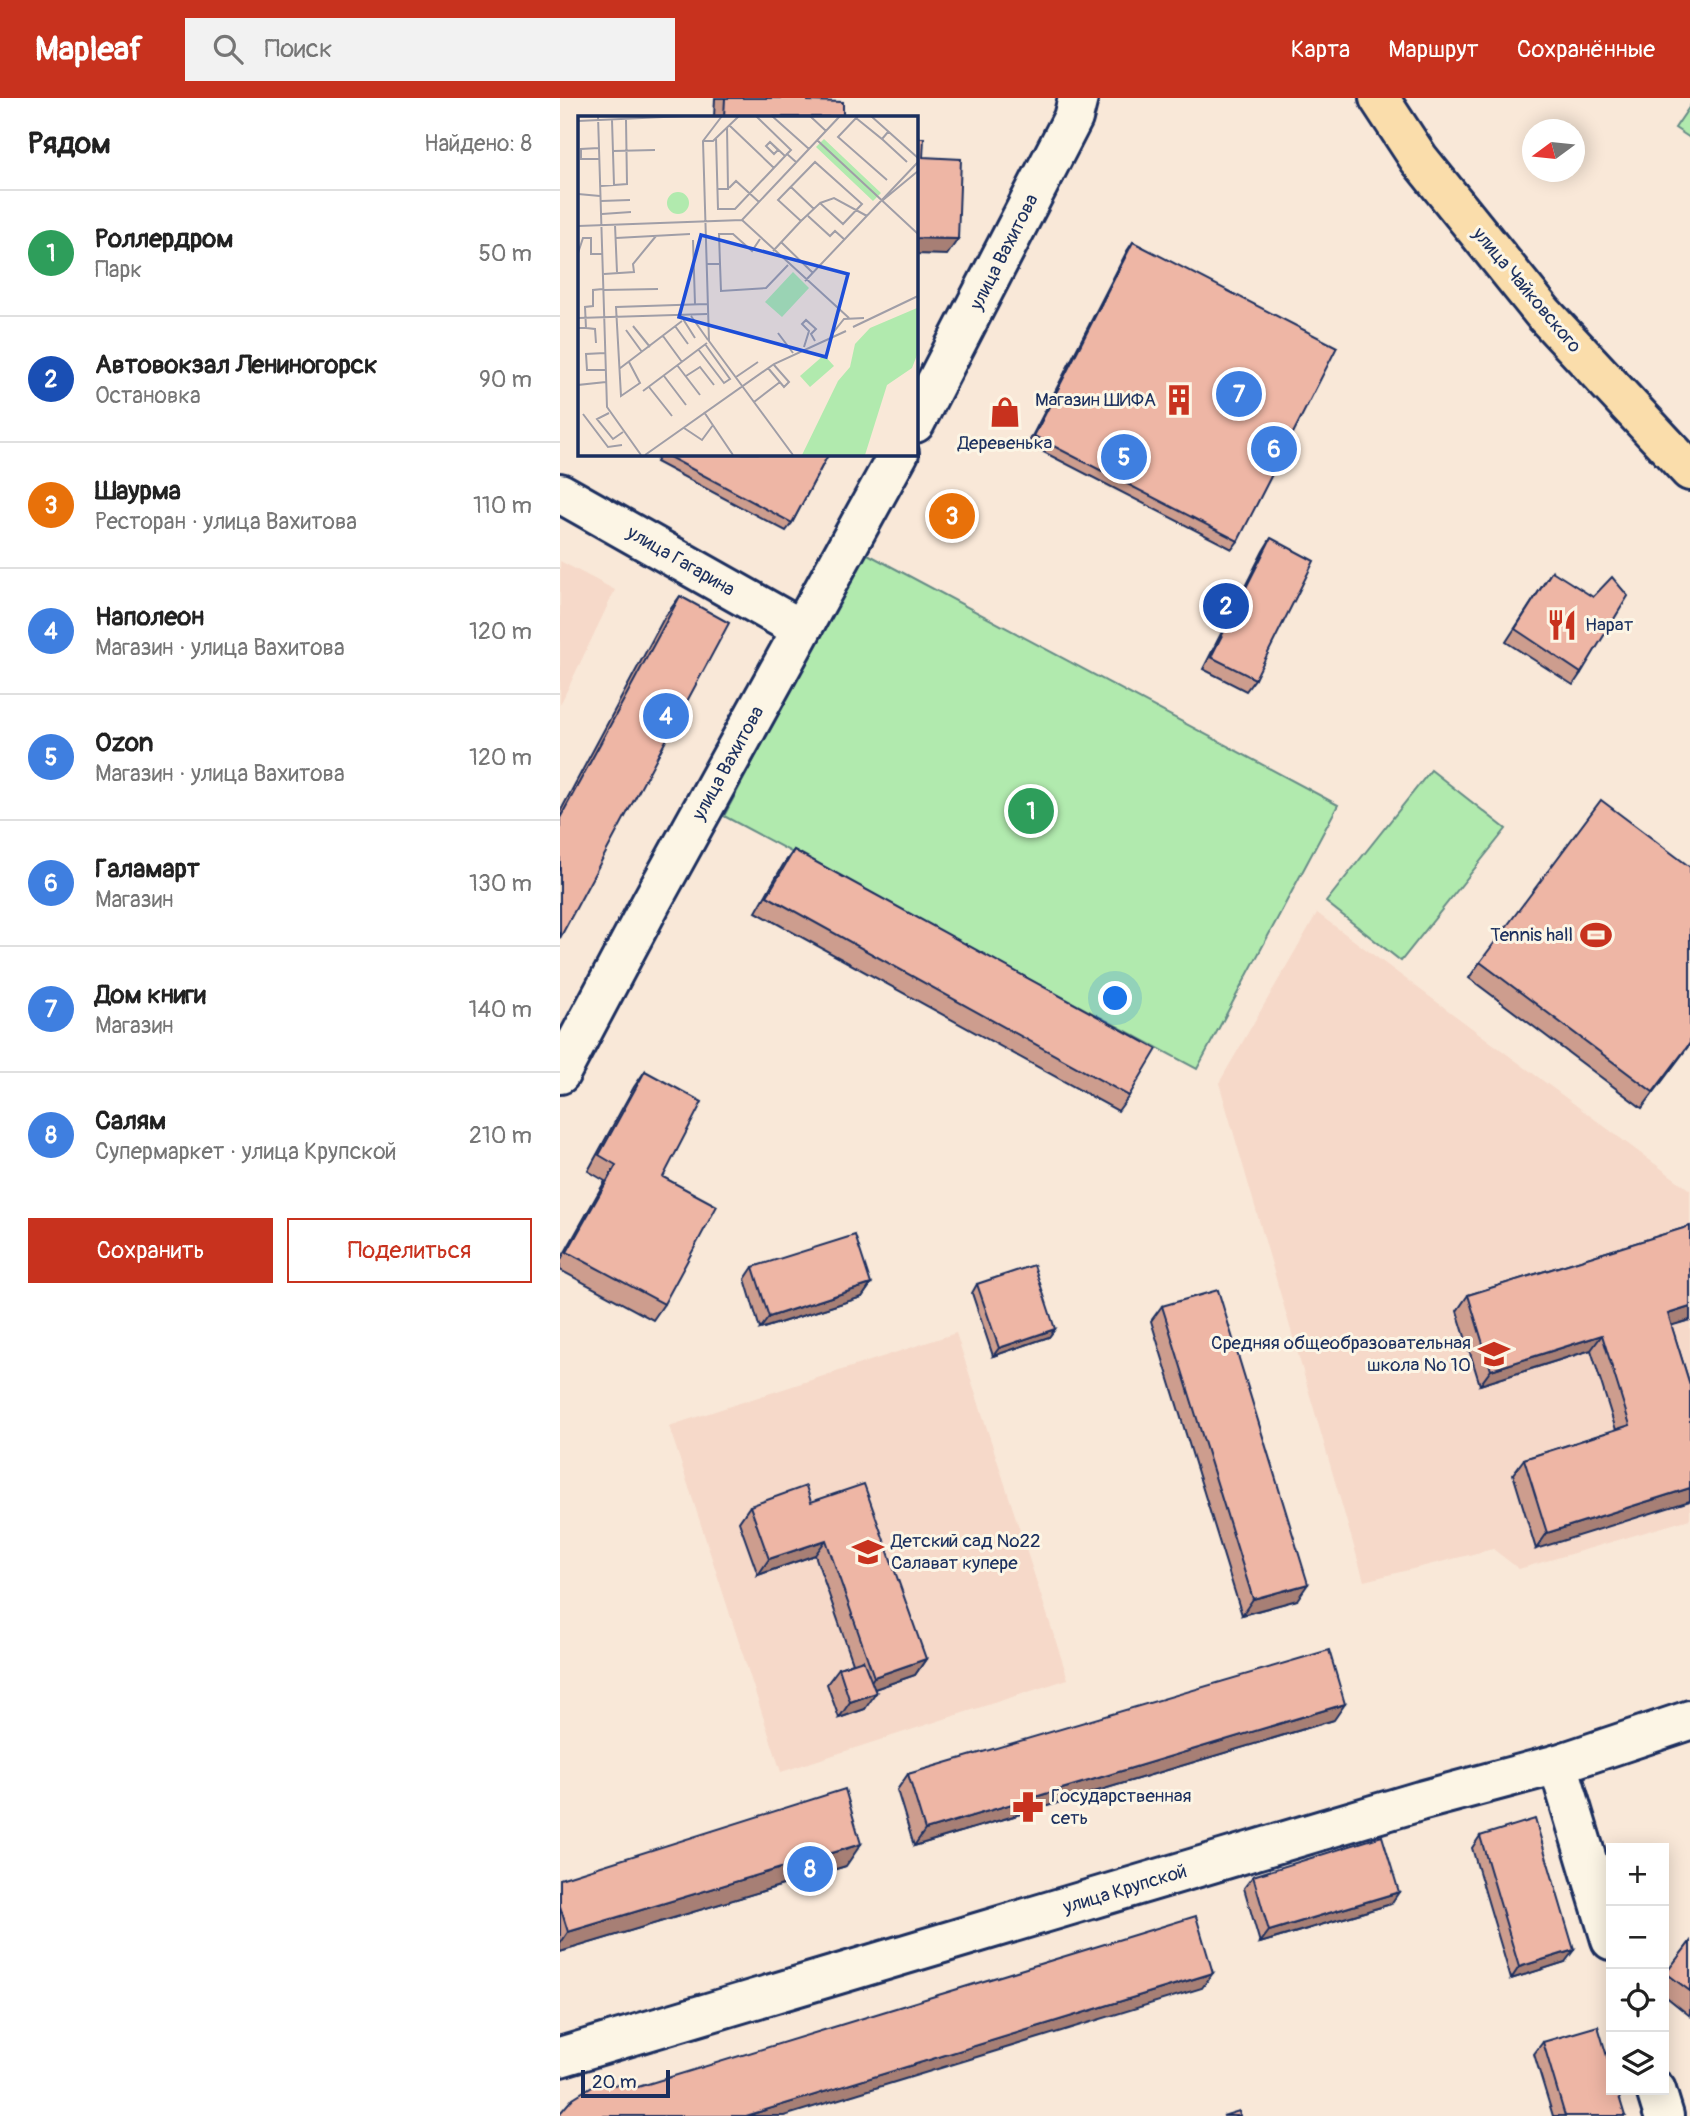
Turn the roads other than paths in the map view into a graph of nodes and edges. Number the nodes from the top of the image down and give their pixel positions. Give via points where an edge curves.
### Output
1 (1377, 103) edge
2 (1084, 105) edge
3 (917, 419) edge
4 (898, 455) edge
5 (1690, 471) edge
6 (560, 493) edge
7 (801, 629) junction
8 (560, 1074) edge
9 (1690, 1720) edge
10 (1558, 1764) junction
11 (1606, 1923) edge
12 (560, 2057) edge
13 (1658, 2095) edge
14 (1664, 2116) edge

1 - 5 main road, улица Чайковского via 1543,313
2 - 3 street, улица Вахитова
4 - 7 street, улица Вахитова
6 - 7 street, улица Гагарина
7 - 8 street, улица Вахитова
9 - 10 street, улица Крупской
10 - 11 street
10 - 12 street, улица Крупской
13 - 14 street

